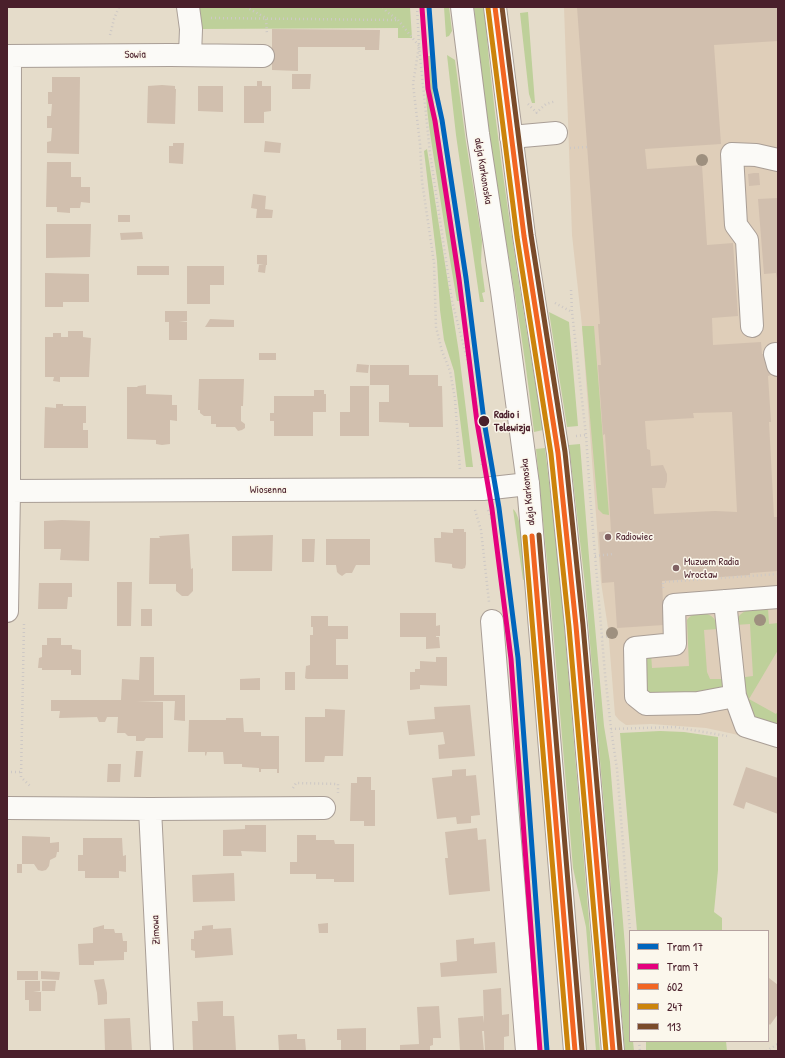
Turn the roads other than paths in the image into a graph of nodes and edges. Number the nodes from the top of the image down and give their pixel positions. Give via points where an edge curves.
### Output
1 (462, 7) edge
2 (495, 7) edge
3 (189, 12) edge
4 (265, 48) road end
5 (190, 55) junction
6 (9, 56) edge
7 (556, 132) dead end
8 (511, 137) junction
9 (778, 160) edge
10 (752, 326) dead end
11 (528, 484) junction
12 (8, 491) edge
13 (778, 597) edge
14 (725, 601) junction
15 (15, 616) edge
16 (492, 620) road end
17 (735, 696) junction
18 (778, 736) edge
19 (7, 808) edge
20 (324, 808) dead end
21 (150, 809) junction
22 (162, 1051) edge
23 (527, 1051) edge
24 (575, 1051) edge
25 (613, 1051) edge

1 - 11 street, aleja Karkonoska
2 - 8 street
3 - 5 street
4 - 5 street, Sowia
5 - 6 street, Sowia
6 - 12 street
7 - 8 street
8 - 25 street via 558,453 576,626
9 - 10 street via 756,155 732,154 736,226 747,240
11 - 12 street, Wiosenna via 483,489
11 - 24 street, aleja Karkonoska
12 - 15 street
13 - 14 street
14 - 17 street
14 - 17 street via 674,606 675,644 635,648 636,696 646,704 698,703
16 - 23 street
17 - 18 street via 746,726
19 - 21 street
20 - 21 street
21 - 22 street, Zimowa

